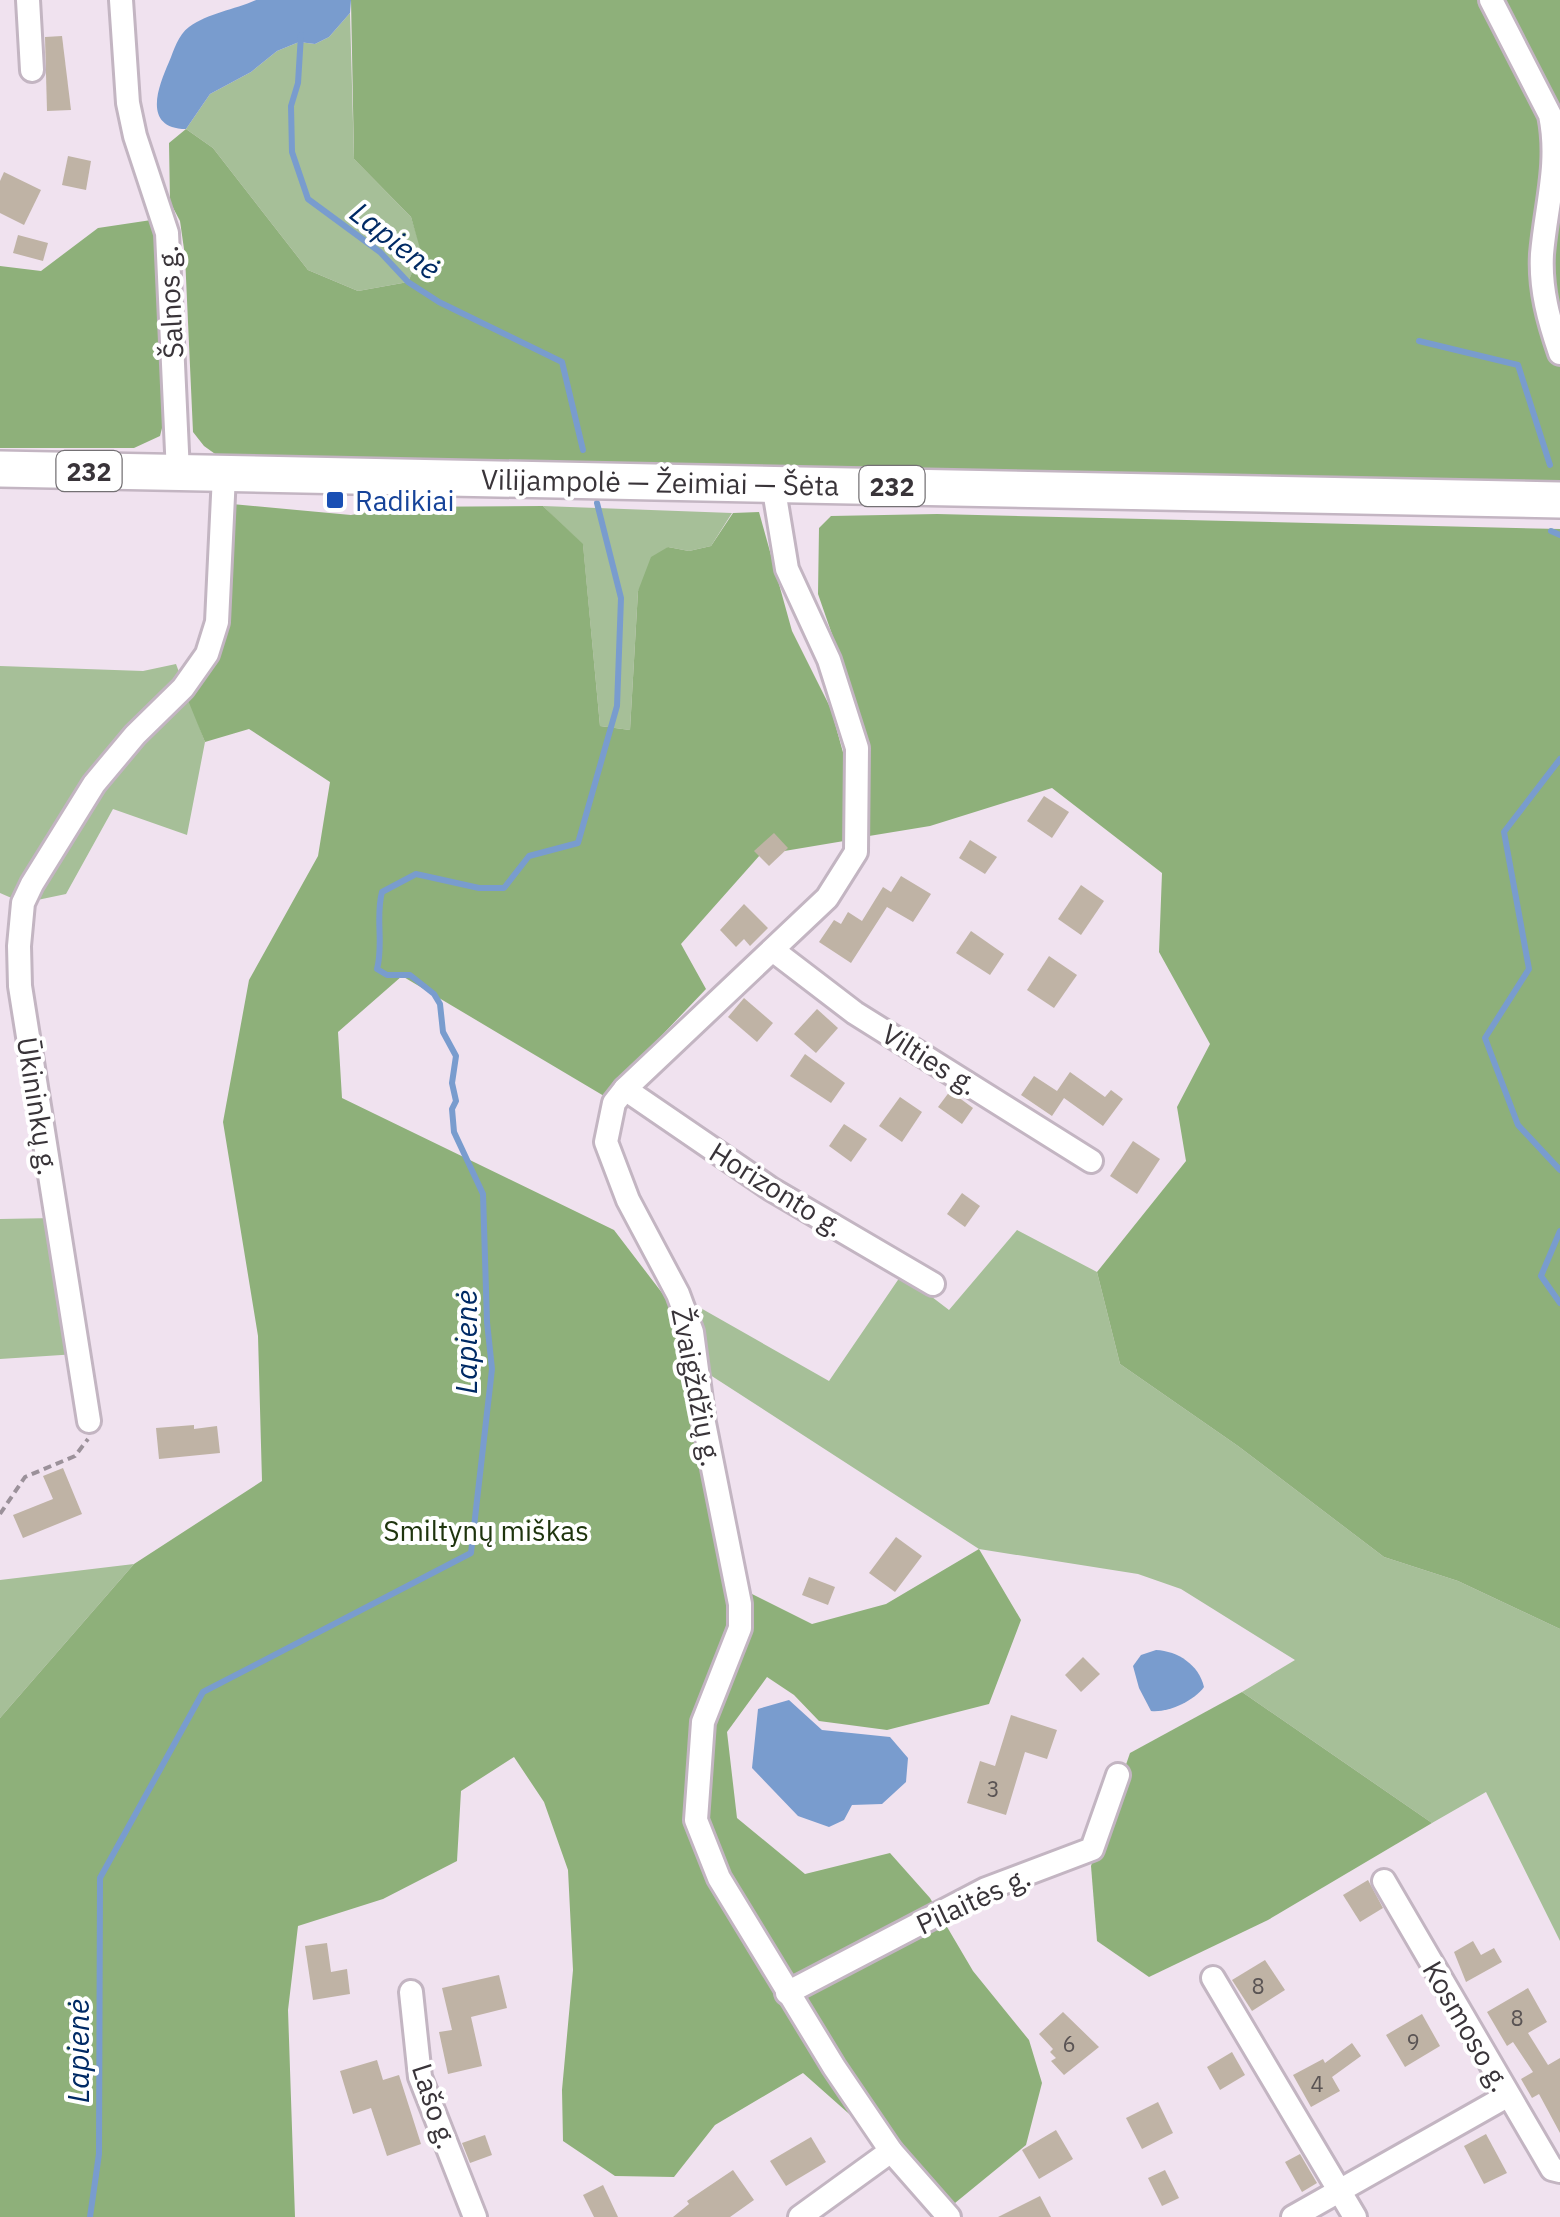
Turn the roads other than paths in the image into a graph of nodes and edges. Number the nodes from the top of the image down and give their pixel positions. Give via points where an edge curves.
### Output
1 (28, 0) edge
2 (121, 0) edge
3 (1491, 0) edge
4 (32, 70) dead end
5 (1560, 354) edge
6 (0, 469) edge
7 (178, 473) junction
8 (224, 475) junction
9 (773, 484) junction
10 (1560, 500) edge
11 (774, 951) junction
12 (625, 1089) junction
13 (1091, 1161) dead end
14 (933, 1284) dead end
15 (89, 1421) road end
16 (1118, 1776) dead end
17 (1384, 1881) dead end
18 (1214, 1978) dead end
19 (411, 1992) dead end
20 (787, 1993) junction
21 (1507, 2096) junction
22 (891, 2150) junction
23 (1556, 2170) edge
24 (1341, 2191) junction
25 (811, 2214) edge
26 (476, 2217) edge
27 (948, 2217) edge
28 (1293, 2217) edge
29 (1355, 2217) edge

1 - 4 street
2 - 7 street, Šalnos g. via 128,103 167,233
3 - 5 street via 1555,135 1542,274
6 - 7 main road, Vilijampolė — Žeimiai — Šėta / 232
7 - 8 main road, Vilijampolė — Žeimiai — Šėta / 232
8 - 9 main road, Vilijampolė — Žeimiai — Šėta / 232
8 - 15 street, Ūkininkų g. via 218,622 207,654 94,784 23,903 20,986
9 - 10 main road, Vilijampolė — Žeimiai — Šėta / 232
9 - 11 street, Žvaigždžių g. via 787,569 829,660 857,748 856,852 827,898
11 - 12 street, Žvaigždžių g.
11 - 13 street, Vilties g. via 855,1012
12 - 14 street, Horizonto g. via 771,1189
12 - 20 street, Žvaigždžių g. via 614,1103 606,1142 692,1332 740,1604 740,1628 703,1722 696,1820 719,1878
16 - 20 street, Pilaitės g. via 1092,1849 986,1889
17 - 21 street, Kosmoso g.
18 - 24 street
19 - 26 street, Lašo g. via 420,2077
20 - 22 street, Žvaigždžių g.
21 - 23 street, Kosmoso g.
21 - 24 street
22 - 25 street
22 - 27 street, Žvaigždžių g.
24 - 28 street
24 - 29 street

